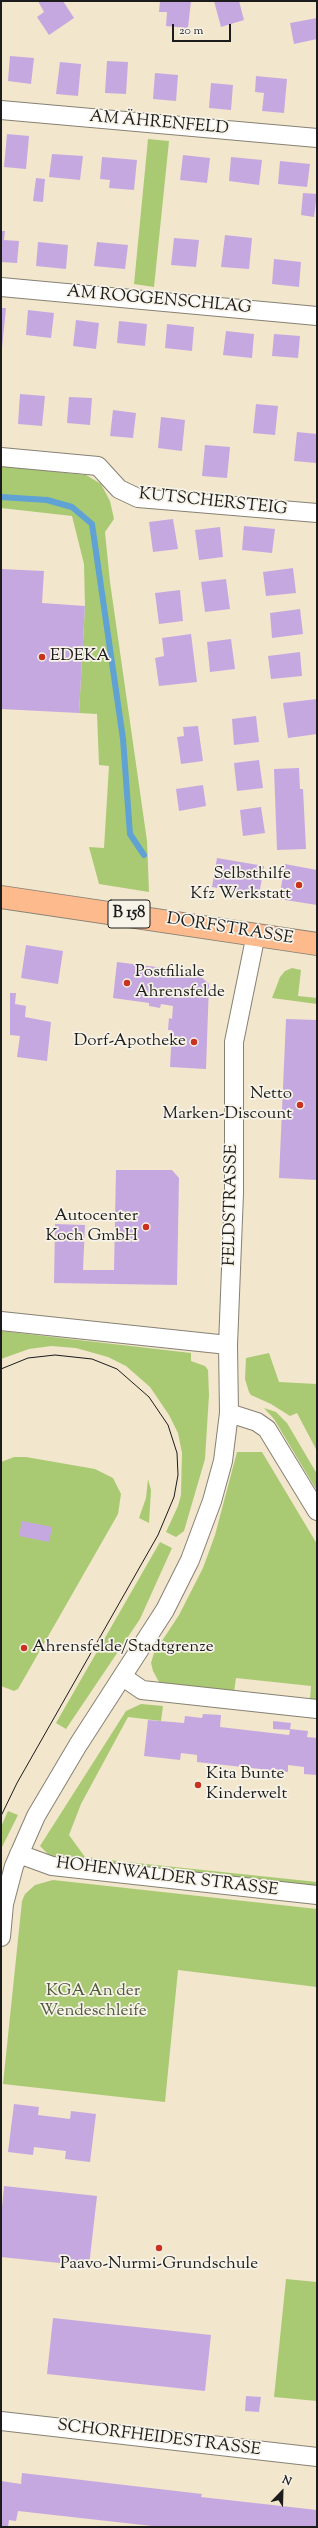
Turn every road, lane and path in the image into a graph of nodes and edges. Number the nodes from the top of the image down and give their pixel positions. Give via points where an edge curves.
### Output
1 (1, 110) edge
2 (317, 138) edge
3 (1, 286) edge
4 (317, 316) edge
5 (1, 457) edge
6 (317, 513) edge
7 (1, 897) edge
8 (256, 934) junction
9 (317, 944) edge
10 (1, 1321) edge
11 (228, 1340) junction
12 (229, 1413) junction
13 (317, 1511) edge
14 (123, 1678) junction
15 (317, 1709) edge
16 (19, 1854) junction
17 (317, 1895) edge
18 (1, 1937) edge
19 (1, 2421) edge
20 (317, 2457) edge

1 - 2 street, AM ÄHRENFELD
3 - 4 street, AM ROGGENSCHLAG
5 - 6 street, KUTSCHERSTEIG via 98,466 119,489 138,498
7 - 8 main road, DORFSTRASSE / B 158
8 - 9 main road, DORFSTRASSE / B 158
8 - 11 street, FELDSTRASSE via 234,1042 234,1193
10 - 11 street
11 - 12 street
12 - 13 street via 257,1422 267,1429
12 - 14 street via 223,1461 212,1501 190,1560 165,1610
14 - 15 street via 142,1690
14 - 16 street via 57,1779 36,1816
16 - 17 street, HOHENWALDER STRASSE via 52,1866
16 - 18 street via 4,1904
19 - 20 street, SCHORFHEIDESTRASSE

